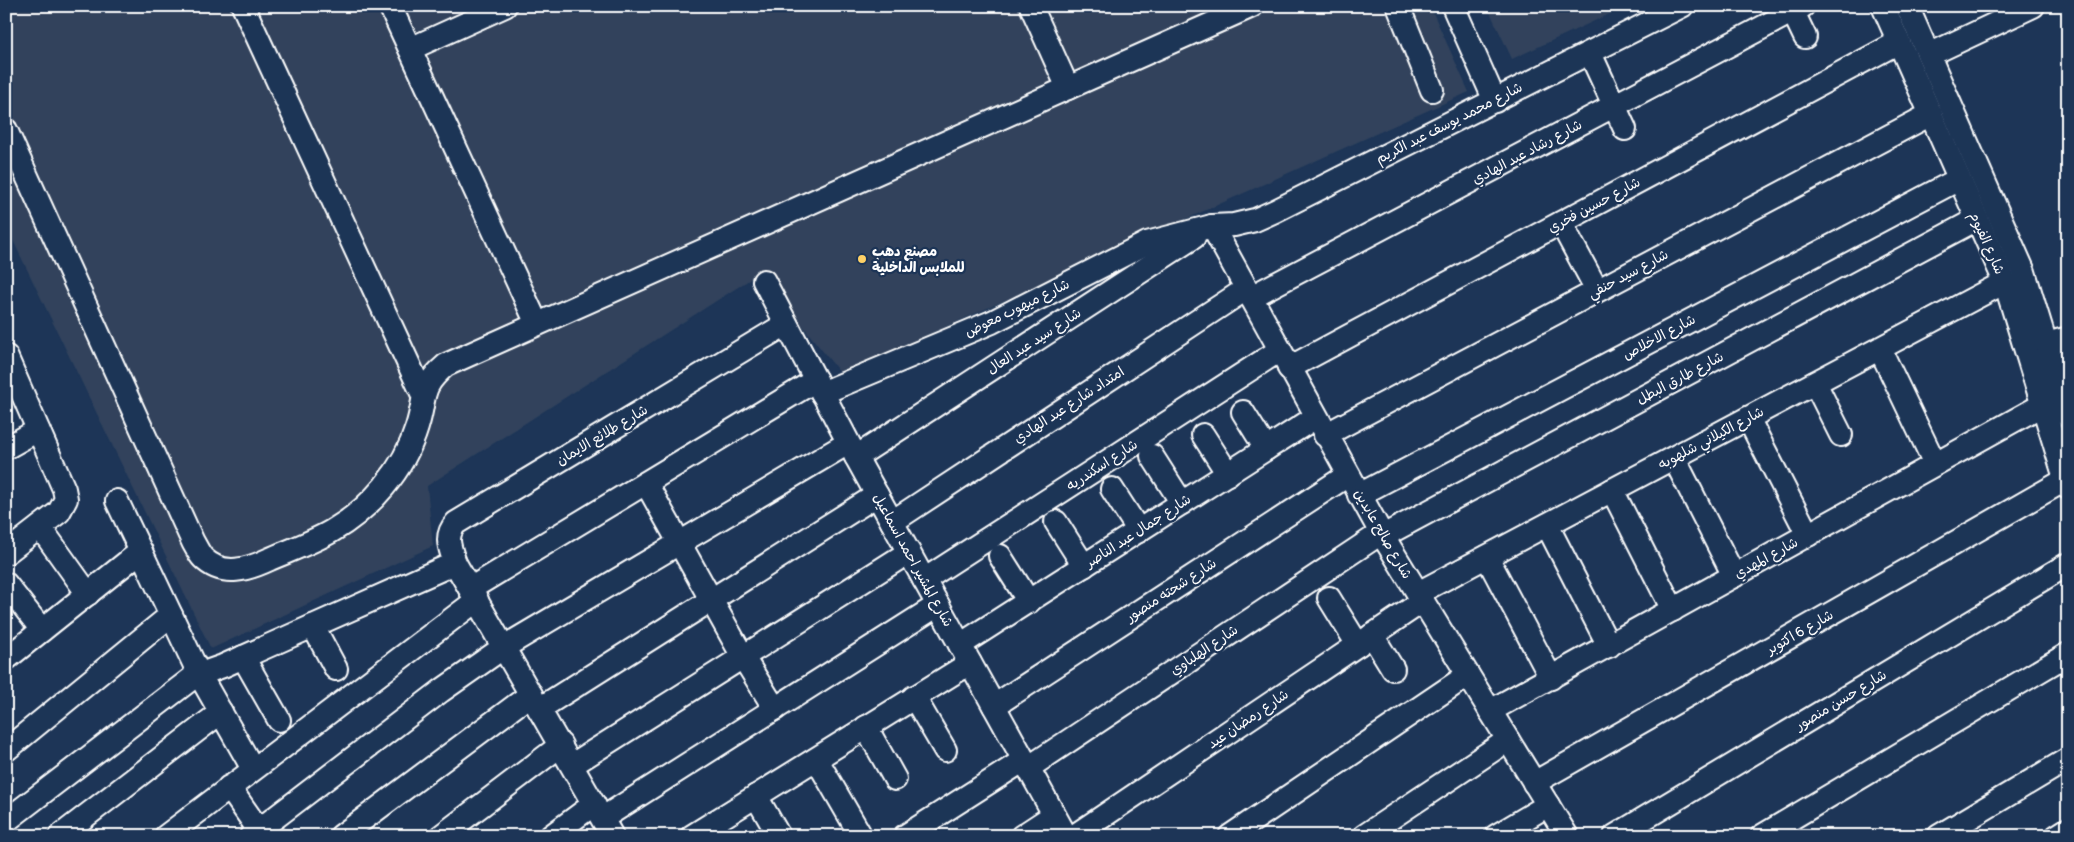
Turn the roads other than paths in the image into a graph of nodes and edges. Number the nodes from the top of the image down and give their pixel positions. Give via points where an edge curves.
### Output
1 (243, 6) edge
2 (504, 6) edge
3 (1031, 6) edge
4 (1252, 6) edge
5 (1398, 6) edge
6 (1453, 6) edge
7 (1682, 6) edge
8 (1884, 6) edge
9 (1907, 6) edge
10 (2033, 6) edge
11 (397, 8) edge
12 (1798, 9) edge
13 (1220, 12) edge
14 (1804, 37) dead end
15 (1899, 42) junction
16 (410, 49) junction
17 (1590, 52) junction
18 (1929, 55) junction
19 (1068, 88) junction
20 (1432, 90) dead end
21 (1495, 101) junction
22 (1615, 106) junction
23 (1931, 114) junction
24 (1625, 129) dead end
25 (6, 130) edge
26 (1960, 179) junction
27 (1977, 219) junction
28 (1561, 223) junction
29 (1212, 226) junction
30 (764, 281) dead end
31 (2005, 282) junction
32 (1597, 290) junction
33 (1248, 293) junction
34 (537, 324) junction
35 (786, 324) junction
36 (2068, 338) edge
37 (2046, 344) junction
38 (1880, 349) junction
39 (6, 356) edge
40 (1285, 359) junction
41 (1815, 383) junction
42 (819, 387) junction
43 (423, 395) junction
44 (2042, 405) junction
45 (1243, 412) dead end
46 (2068, 416) edge
47 (1748, 418) junction
48 (1321, 426) junction
49 (38, 430) junction
50 (1203, 435) dead end
51 (1841, 435) dead end
52 (6, 448) edge
53 (1266, 449) junction
54 (852, 450) junction
55 (1152, 456) dead end
56 (1674, 458) junction
57 (1935, 464) junction
58 (1228, 474) junction
59 (1348, 475) junction
60 (646, 482) junction
61 (2067, 484) edge
62 (1112, 489) dead end
63 (1612, 490) junction
64 (877, 495) junction
65 (1360, 495) junction
66 (117, 501) dead end
67 (1182, 503) junction
68 (892, 522) junction
69 (1056, 522) dead end
70 (1547, 525) junction
71 (40, 527) junction
72 (1139, 531) junction
73 (1382, 534) junction
74 (1808, 535) junction
75 (680, 544) junction
76 (141, 551) junction
77 (909, 552) junction
78 (6, 554) edge
79 (1000, 556) dead end
80 (1487, 557) junction
81 (455, 563) junction
82 (2068, 564) edge
83 (1084, 566) junction
84 (1734, 576) junction
85 (924, 580) junction
86 (6, 584) edge
87 (88, 594) junction
88 (473, 594) junction
89 (1420, 597) junction
90 (1329, 598) dead end
91 (711, 600) junction
92 (1029, 602) junction
93 (938, 605) junction
94 (1673, 610) junction
95 (171, 615) junction
96 (313, 626) junction
97 (42, 630) junction
98 (1365, 640) junction
99 (1609, 646) junction
100 (504, 647) junction
101 (965, 654) junction
102 (2068, 654) edge
103 (243, 657) junction
104 (743, 657) junction
105 (6, 659) edge
106 (336, 669) dead end
107 (1393, 669) dead end
108 (199, 674) junction
109 (1468, 675) junction
110 (1551, 678) junction
111 (914, 697) junction
112 (535, 702) junction
113 (994, 706) junction
114 (775, 708) junction
115 (1490, 711) junction
116 (221, 712) junction
117 (279, 720) dead end
118 (866, 727) junction
119 (1508, 740) junction
120 (561, 745) junction
121 (6, 750) edge
122 (945, 750) dead end
123 (2068, 758) edge
124 (817, 760) junction
125 (1026, 764) junction
126 (572, 765) junction
127 (253, 770) junction
128 (895, 779) dead end
129 (1534, 783) junction
130 (229, 788) junction
131 (756, 796) junction
132 (1548, 804) junction
133 (1054, 815) junction
134 (603, 819) edge
135 (6, 821) edge
136 (2068, 829) edge
137 (258, 834) edge
138 (60, 836) edge
139 (166, 836) edge
140 (342, 836) edge
141 (441, 836) edge
142 (552, 836) edge
143 (692, 836) edge
144 (779, 836) edge
145 (861, 836) edge
146 (905, 836) edge
147 (1022, 836) edge
148 (1066, 836) edge
149 (1074, 836) edge
150 (1230, 836) edge
151 (1364, 836) edge
152 (1496, 836) edge
153 (1567, 836) edge
154 (1615, 836) edge
155 (1762, 836) edge
156 (1939, 836) edge
157 (2057, 836) edge

1 - 43 street
2 - 16 street
3 - 19 street
4 - 13 street
5 - 20 street
6 - 21 street
7 - 17 street, شارع محمد يوسف عبد الكريم
8 - 15 street, شارع الفيوم
9 - 18 street, شارع الفيوم
10 - 18 street
11 - 16 street
12 - 14 street
12 - 22 street, شارع رشاد عبد الهادي
13 - 19 street
15 - 23 street, شارع الفيوم
15 - 28 street, شارع حسين فخري
16 - 34 street
17 - 21 street, شارع محمد يوسف عبد الكريم
17 - 22 street
18 - 37 street, شارع الفيوم via 2024,272
19 - 34 street
21 - 29 street, شارع محمد يوسف عبد الكريم via 1255,220
22 - 24 street
22 - 33 street, شارع رشاد عبد الهادي
23 - 26 street, شارع الفيوم
23 - 32 street, شارع سيد حنفي
25 - 43 street via 193,542 204,558 220,568 239,571 257,566 332,531 360,511 384,487 403,458 417,427
26 - 27 street, شارع الفيوم
26 - 65 street, شارع الاخلاص
27 - 31 street, شارع الفيوم
27 - 73 street, شارع طارق البطل
28 - 32 street
28 - 40 street, شارع حسين فخري
29 - 33 street, شارع صالح عابدين
29 - 42 street, شارع ميهوب معوض via 1147,243 992,322
29 - 54 street, شارع سيد عبد العال
30 - 35 street, شارع المشير احمد اسماعيل
31 - 38 street, شارع الكيلاني شلهوبه
31 - 44 street, شارع الفيوم
32 - 48 street, شارع سيد حنفي
33 - 40 street, شارع صالح عابدين
33 - 68 street, امتداد شارع عبد الهادي
34 - 43 street via 446,364 432,377
35 - 42 street, شارع المشير احمد اسماعيل
35 - 81 street, شارع طلائع الايمان via 456,523 448,537
36 - 37 street
37 - 46 street, شارع الفيوم
38 - 41 street, شارع الكيلاني شلهوبه
38 - 57 street
39 - 49 street
40 - 48 street, شارع صالح عابدين
40 - 85 street, شارع اسكندريه
41 - 47 street, شارع الكيلاني شلهوبه
41 - 51 street
42 - 54 street, شارع المشير احمد اسماعيل
42 - 60 street, شارع ميهوب معوض
44 - 57 street, شارع المهدي
44 - 61 street, شارع الفيوم
45 - 53 street
47 - 56 street, شارع الكيلاني شلهوبه
47 - 74 street
48 - 53 street, شارع جمال عبد الناصر
48 - 59 street, شارع صالح عابدين
49 - 52 street
49 - 71 street via 66,499 59,512
50 - 58 street
53 - 58 street, شارع جمال عبد الناصر
54 - 64 street, شارع المشير احمد اسماعيل
54 - 75 street, شارع سيد عبد العال
55 - 67 street
56 - 63 street, شارع الكيلاني شلهوبه
56 - 84 street
57 - 74 street, شارع المهدي
58 - 67 street, شارع جمال عبد الناصر
59 - 65 street, شارع صالح عابدين
59 - 113 street, شارع شحته منصور
60 - 75 street
60 - 88 street, شارع ميهوب معوض
61 - 129 street, شارع 6 اكتوبر
62 - 72 street
63 - 70 street, شارع الكيلاني شلهوبه
63 - 94 street
64 - 68 street, شارع المشير احمد اسماعيل
64 - 91 street
65 - 73 street, شارع صالح عابدين
66 - 76 street
67 - 72 street, شارع جمال عبد الناصر
68 - 77 street, شارع المشير احمد اسماعيل
69 - 83 street
70 - 80 street, شارع الكيلاني شلهوبه
70 - 99 street
71 - 78 street
71 - 87 street
72 - 83 street, شارع جمال عبد الناصر
73 - 89 street, شارع صالح عابدين
73 - 125 street, شارع الهلباوي
74 - 84 street, شارع المهدي
75 - 91 street
75 - 100 street, شارع سيد عبد العال
76 - 87 street
76 - 95 street
77 - 85 street, شارع المشير احمد اسماعيل
77 - 104 street
79 - 92 street
80 - 89 street, شارع الكيلاني شلهوبه
80 - 110 street
81 - 88 street, شارع طلائع الايمان
81 - 96 street
82 - 154 street, شارع حسن منصور
83 - 92 street, شارع جمال عبد الناصر
84 - 94 street, شارع المهدي
85 - 93 street, شارع المشير احمد اسماعيل
86 - 97 street
87 - 97 street
88 - 100 street, شارع طلائع الايمان
88 - 127 street, شارع ميهوب معوض
89 - 98 street, شارع رمضان عيد
89 - 109 street, شارع صالح عابدين
90 - 98 street
91 - 104 street
91 - 112 street
92 - 101 street, شارع جمال عبد الناصر
93 - 101 street, شارع المشير احمد اسماعيل
93 - 114 street
94 - 99 street, شارع المهدي
95 - 108 street
95 - 121 street
96 - 103 street
96 - 106 street
97 - 105 street
98 - 107 street
98 - 149 street, شارع رمضان عيد
99 - 110 street, شارع المهدي
100 - 112 street, شارع طلائع الايمان
100 - 137 street, شارع سيد عبد العال via 441,691
101 - 111 street, شارع جمال عبد الناصر
101 - 113 street, شارع المشير احمد اسماعيل
102 - 155 street
103 - 108 street
103 - 117 street
104 - 114 street
104 - 126 street
108 - 116 street
108 - 135 street
109 - 115 street, شارع صالح عابدين
109 - 150 street
110 - 115 street, شارع المهدي
111 - 118 street, شارع جمال عبد الناصر
111 - 122 street
112 - 120 street, شارع طلائع الايمان
112 - 140 street
113 - 125 street, شارع المشير احمد اسماعيل
114 - 134 street
115 - 119 street, شارع صالح عابدين
116 - 127 street
116 - 138 street
118 - 124 street, شارع جمال عبد الناصر
118 - 128 street
119 - 129 street, شارع صالح عابدين
119 - 151 street
120 - 126 street, شارع طلائع الايمان
120 - 141 street
123 - 156 street
124 - 131 street, شارع جمال عبد الناصر
124 - 145 street
125 - 133 street, شارع المشير احمد اسماعيل
125 - 146 street, شارع الهلباوي
126 - 134 street, شارع طلائع الايمان
127 - 130 street, شارع ميهوب معوض
129 - 132 street, شارع صالح عابدين
130 - 137 street
130 - 139 street, شارع ميهوب معوض
131 - 143 street, شارع جمال عبد الناصر
131 - 144 street
132 - 152 street
132 - 153 street, شارع صالح عابدين
133 - 147 street
133 - 148 street, شارع المشير احمد اسماعيل
134 - 142 street
136 - 157 street

